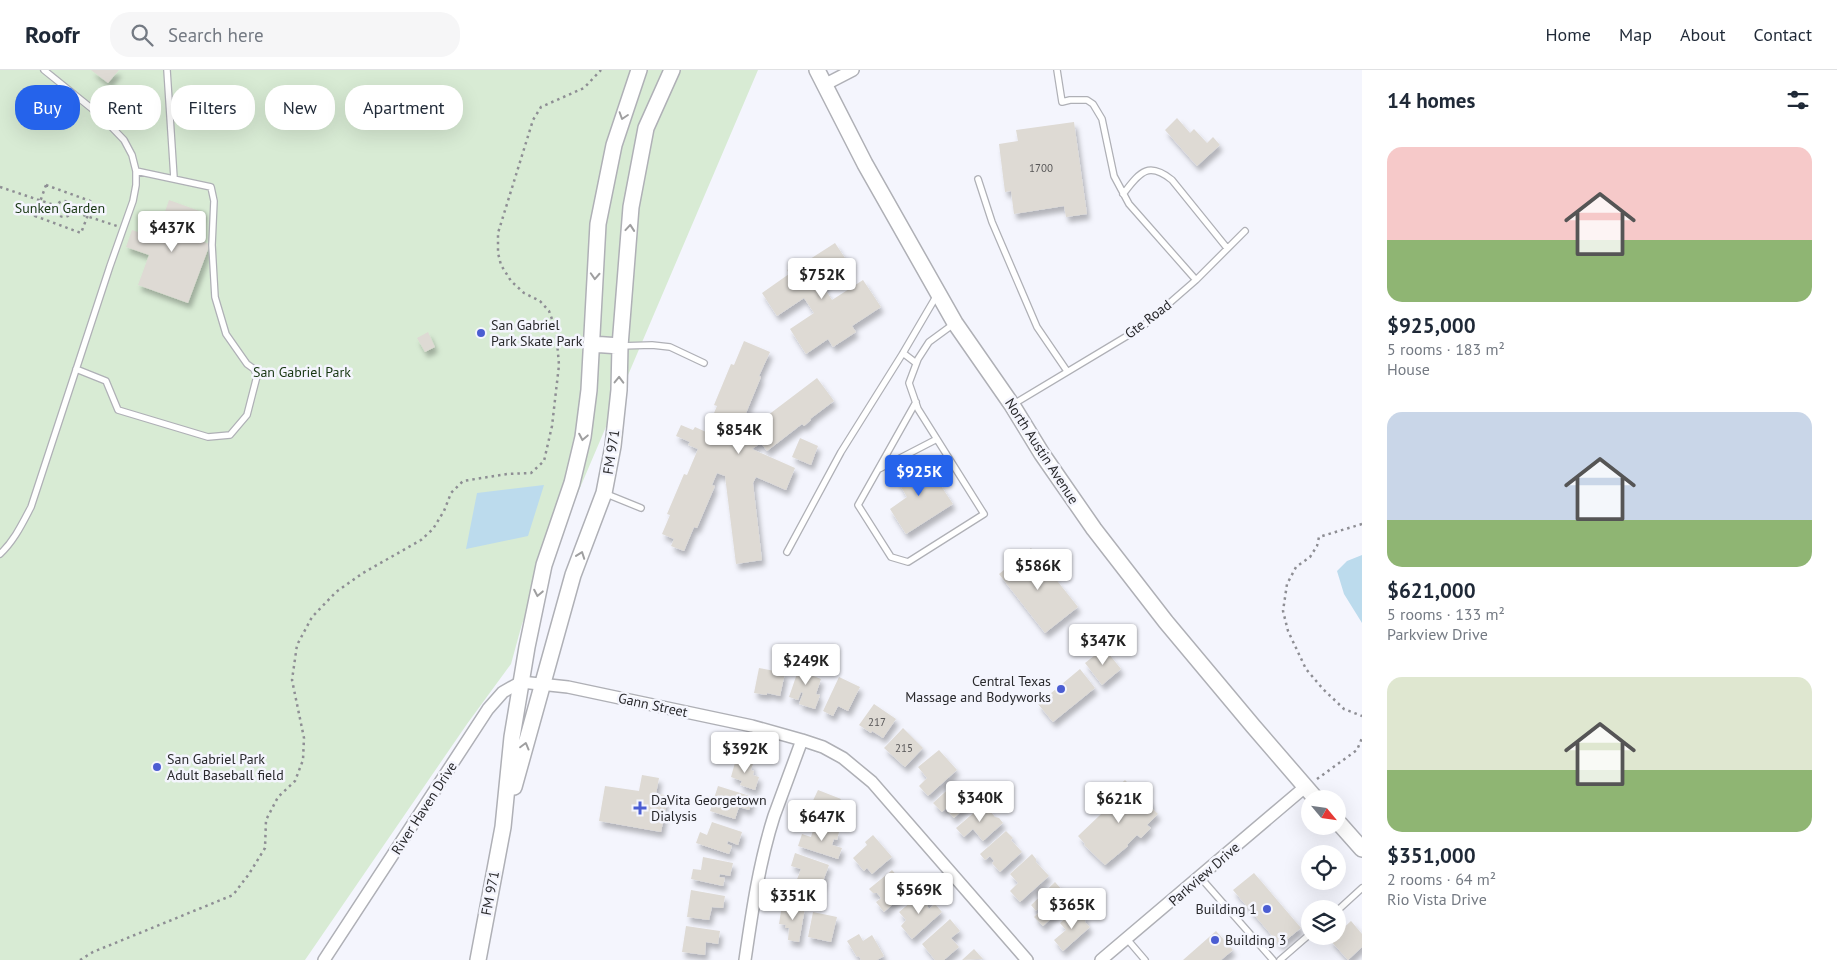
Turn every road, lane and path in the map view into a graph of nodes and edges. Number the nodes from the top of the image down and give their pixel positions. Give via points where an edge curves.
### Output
1 (44, 70) edge
2 (167, 70) edge
3 (601, 70) edge
4 (639, 70) edge
5 (672, 70) edge
6 (817, 70) edge
7 (853, 70) edge
8 (1057, 70) edge
9 (824, 85) junction
10 (136, 171) junction
11 (174, 178) junction
12 (978, 178) dead end
13 (0, 187) edge
14 (1123, 194) junction
15 (41, 201) junction
16 (57, 206) junction
17 (71, 211) junction
18 (88, 216) junction
19 (123, 228) junction
20 (1245, 231) dead end
21 (1226, 248) junction
22 (1196, 280) junction
23 (938, 293) junction
24 (955, 323) junction
25 (591, 344) junction
26 (620, 346) junction
27 (902, 354) junction
28 (704, 363) dead end
29 (916, 363) junction
30 (76, 369) junction
31 (1067, 371) junction
32 (916, 402) junction
33 (1012, 405) junction
34 (937, 439) junction
35 (878, 469) junction
36 (604, 493) junction
37 (641, 508) dead end
38 (1362, 524) edge
39 (787, 552) dead end
40 (0, 554) edge
41 (521, 682) junction
42 (542, 683) junction
43 (1362, 716) edge
44 (1362, 738) edge
45 (802, 740) junction
46 (1305, 787) junction
47 (1308, 790) edge
48 (503, 827) junction
49 (1346, 831) edge
50 (1362, 849) edge
51 (1200, 877) junction
52 (1362, 888) edge
53 (1346, 903) edge
54 (1127, 939) junction
55 (1301, 942) edge
56 (80, 960) edge
57 (324, 960) edge
58 (478, 960) edge
59 (745, 960) edge
60 (1027, 960) edge
61 (1102, 960) edge
62 (1145, 960) edge
63 (1273, 960) edge
64 (1280, 960) edge

1 - 10 lane via 101,116 124,140
2 - 11 lane
3 - 56 path via 584,88 541,107 533,120 498,233 501,265 511,281 549,310 556,330 559,365 552,426 544,461 530,473 463,481 451,493 433,529 421,540 336,592 312,617 297,644 292,680 304,738 303,760 295,781 278,797 266,820 265,848 233,895
4 -> 25 main road, FM 971 / FM 971 via 614,145 598,224
26 -> 5 main road, FM 971 / FM 971 via 633,198 646,128
6 - 9 main road, North Austin Avenue
7 - 9 street
8 - 14 lane via 1062,102 1087,100 1102,119 1114,176
9 - 23 main road, North Austin Avenue via 899,228
10 - 11 lane
10 - 19 lane via 133,201
11 - 30 lane via 211,187 215,297 226,334 257,376 247,415 230,436 208,437 118,410 106,381
12 - 31 lane via 992,222 1037,327
13 - 15 path
14 - 21 lane via 1142,172 1165,174
14 - 22 lane
15 - 16 path
15 - 18 path via 46,185 93,202
15 - 18 path via 35,216 81,233
16 - 17 path via 60,202 68,202
16 - 17 path via 61,216
17 - 18 path
18 - 19 path
19 - 30 lane
20 - 21 lane, Gte Road
21 - 22 lane, Gte Road
22 - 31 lane, Gte Road via 1142,327
23 - 24 main road, North Austin Avenue
23 - 27 lane
24 - 29 lane via 929,342
24 - 33 main road, North Austin Avenue
25 - 26 main road
25 -> 41 main road, FM 971 / FM 971 via 583,437 544,565
26 - 28 lane via 670,347
36 -> 26 main road, FM 971 / FM 971 via 613,446
27 - 29 lane
27 - 39 lane via 841,452
29 - 32 lane via 909,383
30 - 40 lane via 31,507 21,527
31 - 33 lane, Gte Road
32 - 34 lane
32 - 35 lane
33 - 46 main road, North Austin Avenue via 1094,529 1166,622
34 - 35 lane
34 - 35 lane via 984,514 908,562 891,557 858,505
36 - 37 lane
42 -> 36 main road, FM 971 / FM 971 via 573,575
38 - 43 path via 1319,537 1310,557 1296,567 1287,584 1283,610 1288,631 1306,669 1344,709
41 - 42 street
41 - 48 main road, FM 971 / FM 971
41 - 57 street, River Haven Drive via 503,692 488,709
42 - 45 street, Gann Street via 752,726
48 -> 42 main road, FM 971 / FM 971
44 - 46 path via 1357,750
45 - 59 street via 774,816
45 - 60 street, Gann Street via 843,758 872,782
46 - 47 main road, North Austin Avenue
46 - 51 street, Parkview Drive
48 - 58 main road, FM 971 / FM 971
49 - 50 main road
51 - 54 street, Parkview Drive
51 - 63 lane
52 - 53 lane
54 - 61 street, Parkview Drive
54 - 62 lane
55 - 64 lane

